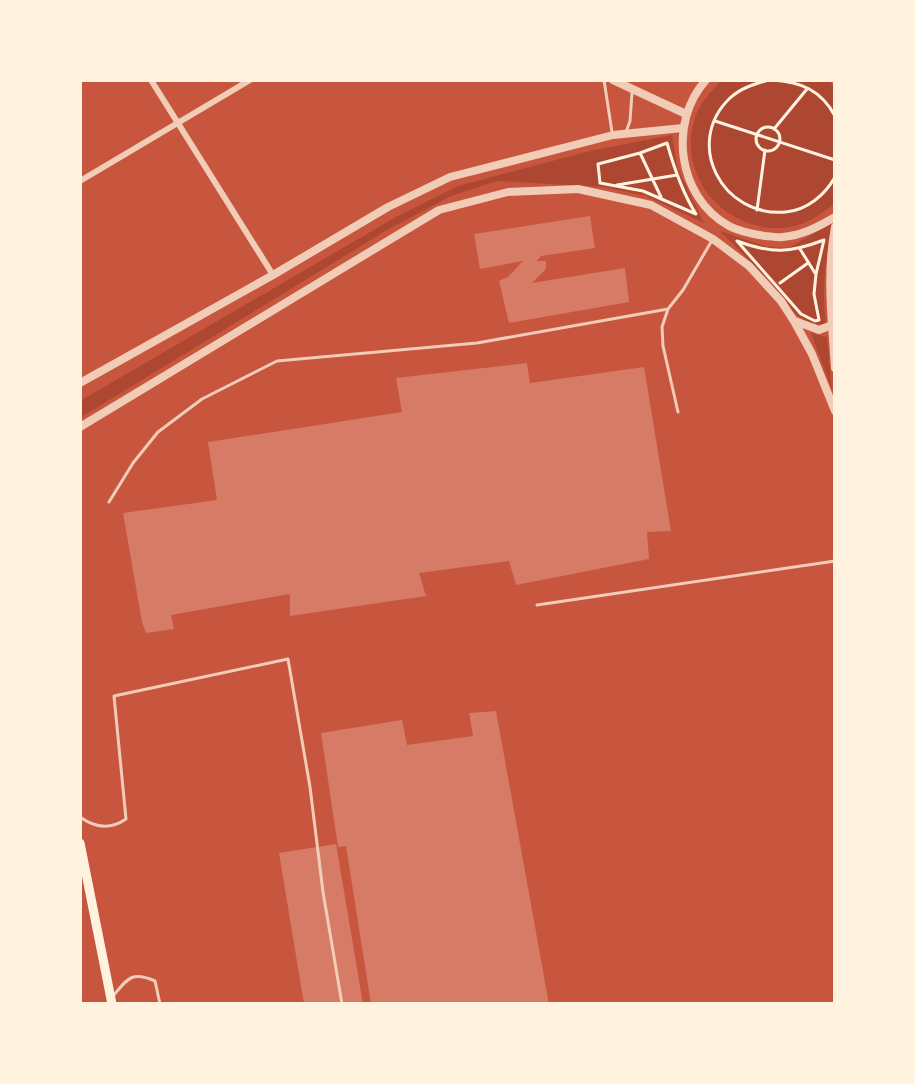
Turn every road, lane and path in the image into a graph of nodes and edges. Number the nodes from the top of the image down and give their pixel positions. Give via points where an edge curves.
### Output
1 (151, 80) edge
2 (250, 80) edge
3 (604, 80) edge
4 (613, 80) edge
5 (706, 80) edge
6 (771, 80) edge
7 (808, 88) junction
8 (632, 89) junction
9 (686, 114) junction
10 (835, 116) edge
11 (715, 121) junction
12 (178, 124) junction
13 (683, 128) junction
14 (774, 129) junction
15 (626, 134) junction
16 (613, 135) junction
17 (756, 135) junction
18 (779, 142) junction
19 (765, 150) junction
20 (640, 153) junction
21 (835, 160) edge
22 (677, 175) junction
23 (835, 177) edge
24 (652, 179) junction
25 (80, 181) edge
26 (615, 186) junction
27 (663, 200) junction
28 (757, 210) junction
29 (835, 217) edge
30 (723, 222) junction
31 (835, 227) edge
32 (713, 239) junction
33 (800, 249) junction
34 (808, 263) junction
35 (816, 274) junction
36 (273, 275) junction
37 (777, 285) junction
38 (668, 309) junction
39 (794, 321) junction
40 (832, 325) junction
41 (835, 368) edge
42 (80, 383) edge
43 (835, 411) edge
44 (678, 412) dead end
45 (80, 427) edge
46 (109, 502) dead end
47 (835, 561) edge
48 (537, 605) dead end
49 (80, 817) edge
50 (80, 843) edge
51 (112, 1001) edge
52 (160, 1004) edge
53 (342, 1004) edge

1 - 12 street
2 - 12 street
3 - 16 lane
4 - 8 street
5 - 9 street
6 - 7 path
6 - 11 path via 748,86 729,99
7 - 10 path
7 - 14 path
8 - 9 street
8 - 15 lane
9 - 13 street
11 - 17 path
11 - 28 path via 711,162 719,181 733,198
12 - 25 street
12 - 36 street
13 - 15 street
13 - 30 street via 688,178
14 - 17 path via 764,127
14 - 18 path
15 - 16 street
16 - 36 street via 450,177
17 - 18 path
17 - 19 path
18 - 19 path
18 - 21 path
19 - 28 path
20 - 22 path via 667,143
20 - 24 path
20 - 26 path via 598,164 600,183
22 - 24 path
22 - 27 path via 696,214
23 - 28 path via 813,202 794,211
24 - 26 path
24 - 27 path
26 - 27 path
29 - 30 street via 811,231 781,237 751,234
30 - 32 street
31 - 40 street via 829,279
32 - 38 lane
32 - 39 street via 749,266
32 - 45 street via 651,205 578,189 508,192 439,210
33 - 34 path
33 - 35 path via 824,240
33 - 37 path via 759,250 737,241
34 - 35 path
34 - 37 path
35 - 37 path via 819,320 801,314
36 - 42 street
38 - 44 lane via 663,346
38 - 46 lane via 477,343 277,361 202,399 158,432
39 - 40 street via 819,330
39 - 43 street
40 - 41 street
47 - 48 lane
49 - 53 lane via 106,828 126,819 114,696 288,659
50 - 51 main road
51 - 52 lane via 137,975 155,981

